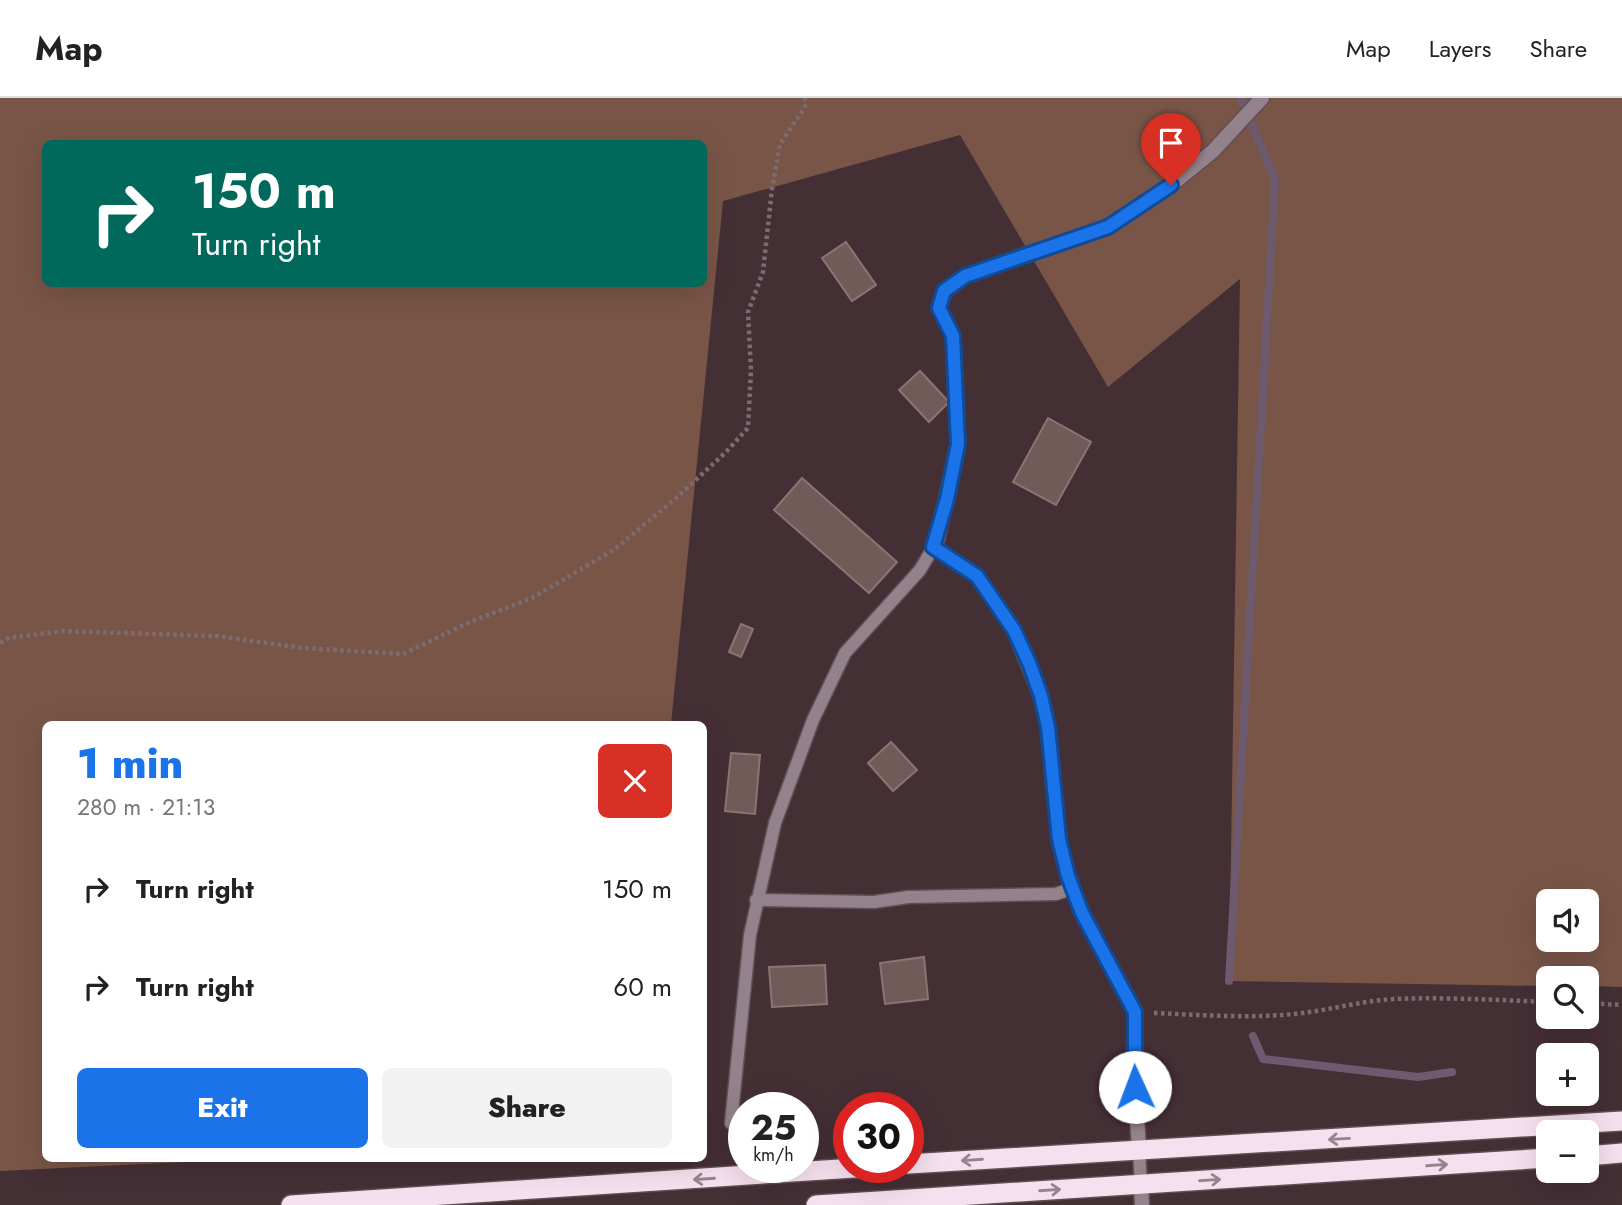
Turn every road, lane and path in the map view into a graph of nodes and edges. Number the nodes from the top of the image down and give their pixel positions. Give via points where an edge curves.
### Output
1 (806, 98) edge
2 (1262, 98) edge
3 (935, 544) junction
4 (0, 643) edge
5 (1073, 888) junction
6 (756, 900) junction
7 (1536, 1002) edge
8 (1599, 1004) edge
9 (1622, 1005) edge
10 (1135, 1012) junction
11 (735, 1092) edge
12 (1622, 1121) edge
13 (1139, 1151) junction
14 (1622, 1153) edge
15 (1599, 1155) edge
16 (1536, 1159) edge
17 (924, 1163) edge
18 (833, 1169) edge
19 (1142, 1185) junction
20 (291, 1205) edge
21 (816, 1205) edge
22 (1142, 1205) edge

1 - 4 path via 806,107 780,144 763,272 748,312 748,428 675,499 614,548 532,598 403,654 303,648 216,636 63,631
2 - 3 street via 1213,151 1108,227 965,276 944,291 939,308 953,336 958,444
3 - 5 street via 977,576 1014,630 1030,665 1048,727 1059,839
3 - 6 lane via 920,570 845,653 813,720 775,822
5 - 6 lane via 1056,894 908,897 874,902
5 - 10 street
6 - 11 lane
7 - 10 path via 1391,999 1303,1013 1225,1017
8 - 9 path
10 - 13 street
12 -> 13 highway
13 -> 17 highway
13 - 19 lane
14 - 15 highway
19 -> 16 highway
18 -> 20 highway
21 -> 19 highway
19 - 22 street

